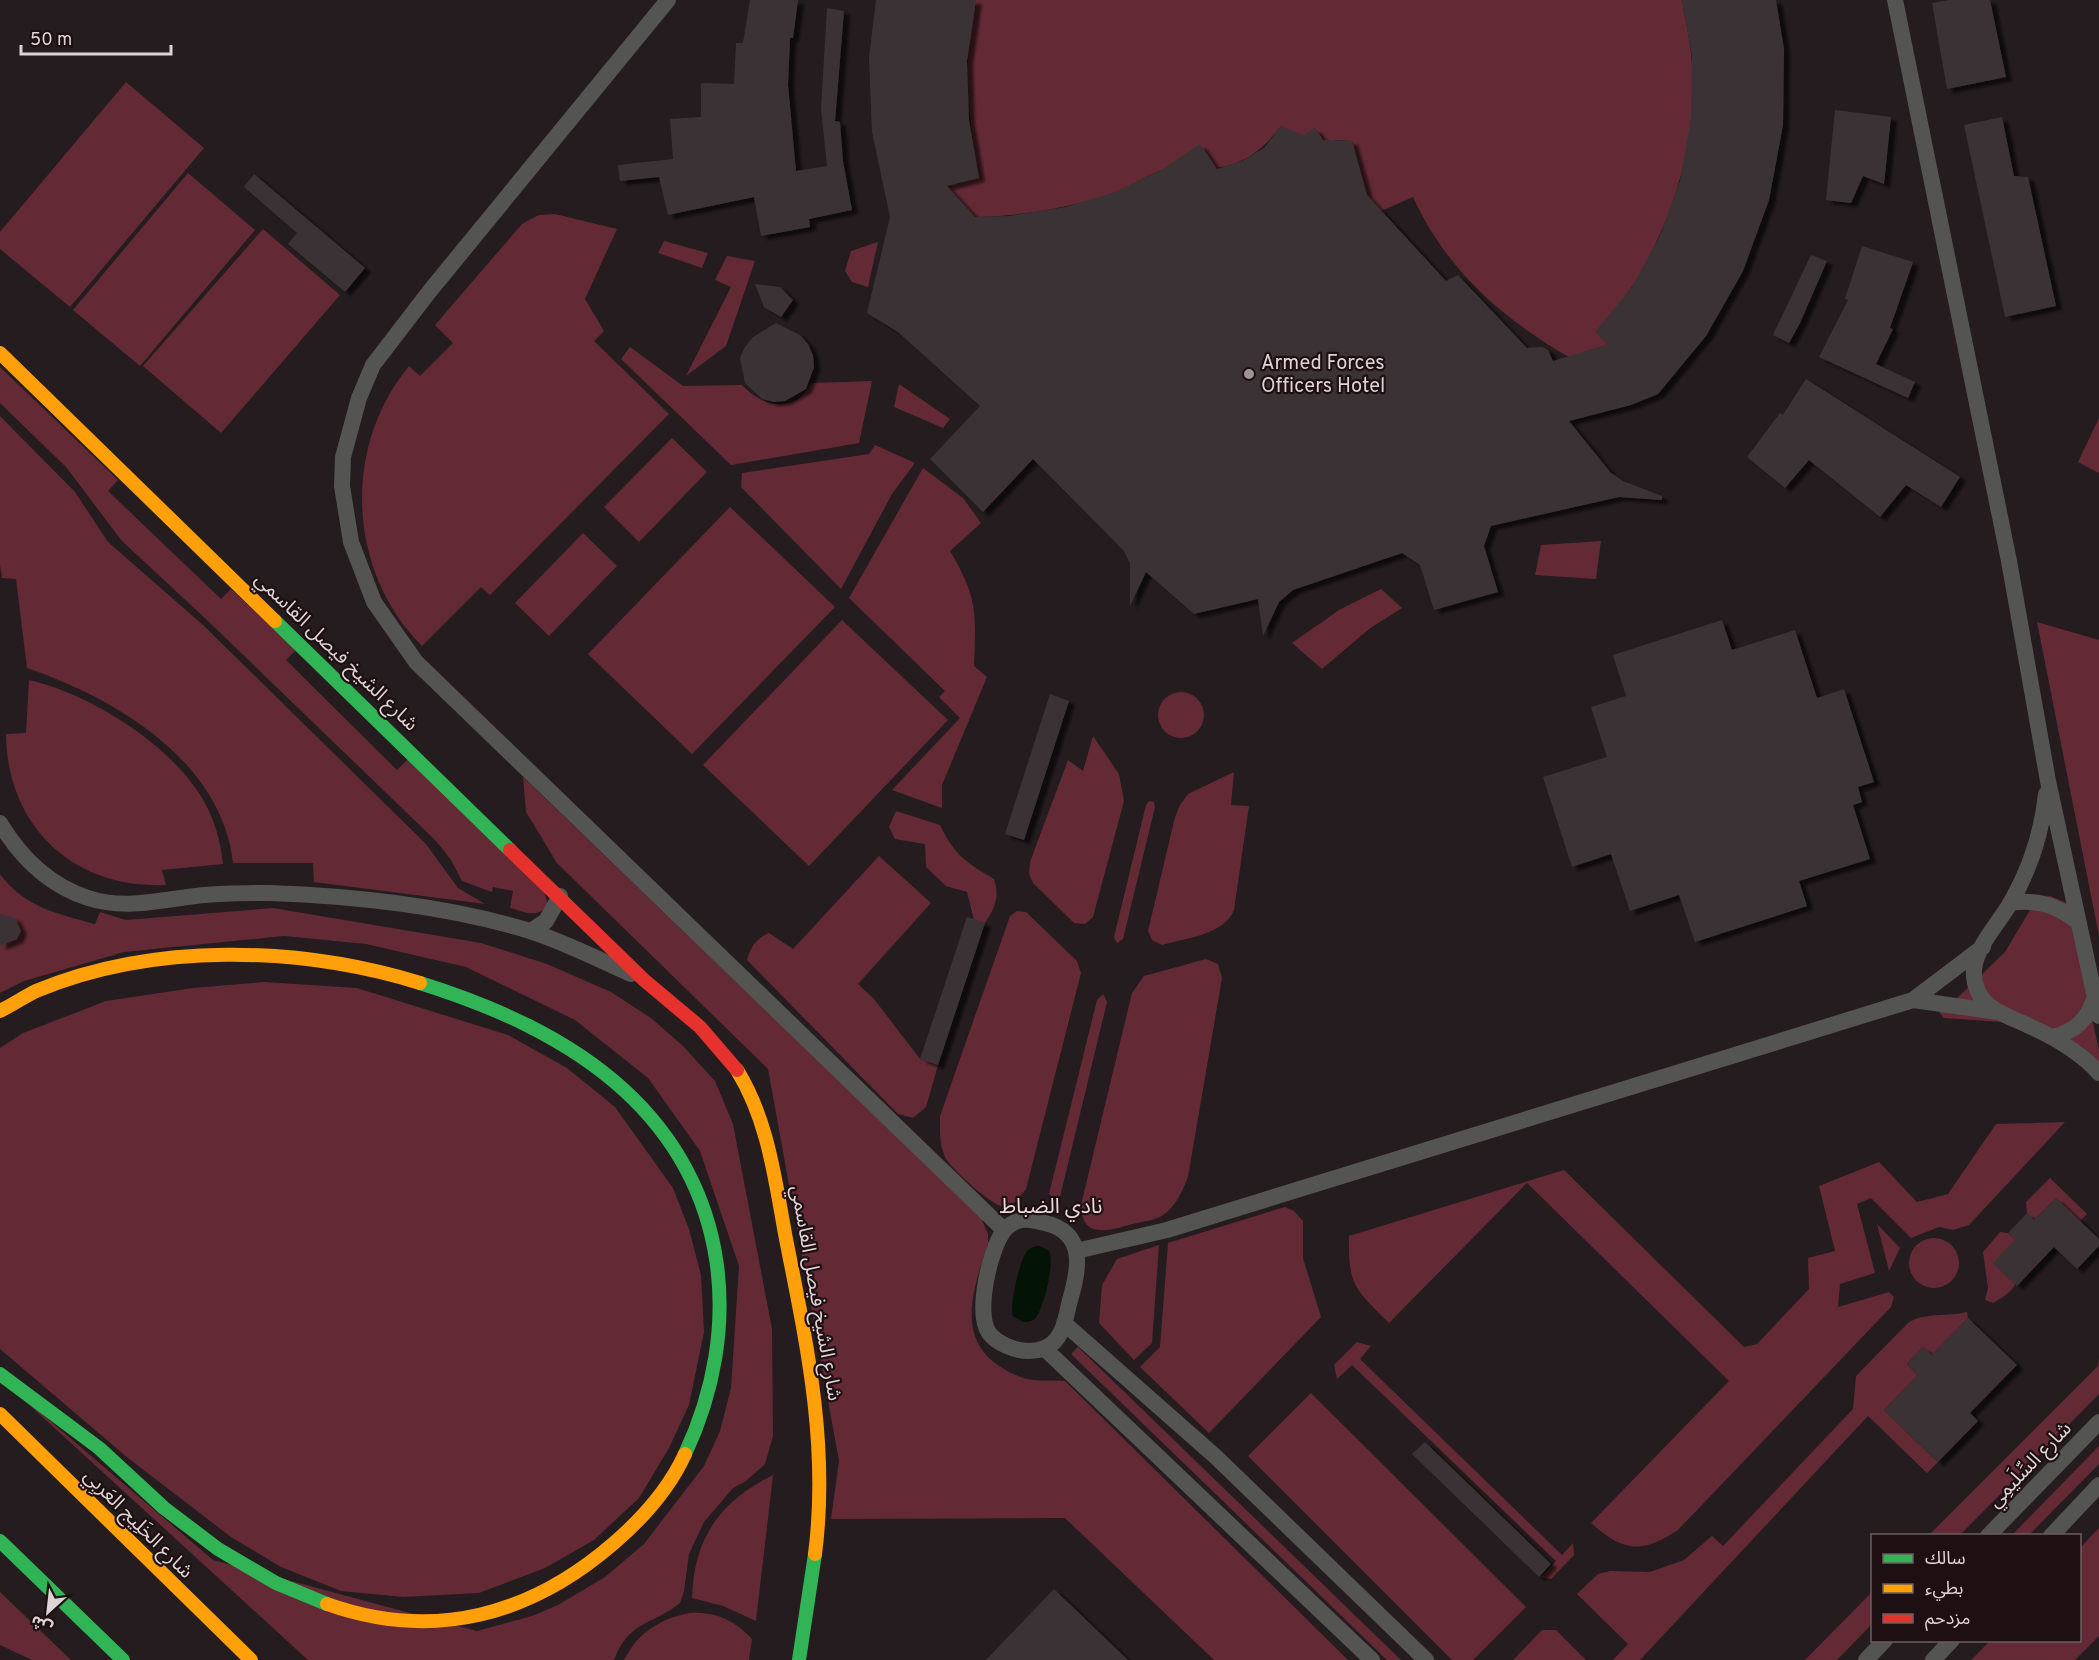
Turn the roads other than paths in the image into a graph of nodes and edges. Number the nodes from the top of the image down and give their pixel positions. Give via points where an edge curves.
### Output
1 (668, 0) edge
2 (1895, 0) edge
3 (0, 353) edge
4 (2048, 781) junction
5 (0, 823) edge
6 (560, 896) junction
7 (2010, 903) junction
8 (2077, 921) junction
9 (531, 931) junction
10 (1983, 947) junction
11 (645, 980) junction
12 (2095, 997) junction
13 (1913, 1000) junction
14 (0, 1011) edge
15 (2001, 1013) junction
16 (2099, 1016) edge
17 (2053, 1037) junction
18 (2099, 1073) edge
19 (1004, 1230) junction
20 (1076, 1251) junction
21 (1064, 1323) junction
22 (1045, 1349) junction
23 (0, 1374) edge
24 (0, 1414) edge
25 (2099, 1422) edge
26 (2099, 1485) edge
27 (1990, 1534) edge
28 (2053, 1534) edge
29 (0, 1541) edge
30 (1884, 1642) edge
31 (1951, 1642) edge
32 (123, 1660) edge
33 (251, 1660) edge
34 (800, 1660) edge
35 (1372, 1660) edge
36 (1426, 1660) edge
37 (1866, 1660) edge
38 (1933, 1660) edge

1 - 19 street via 373,365 359,398 343,457 342,486 351,542 374,602 416,662
2 - 4 street via 2009,561
3 - 6 main road, شارع الشيخ فيصل القاسمي
4 - 7 street via 2036,844
4 - 8 street
5 - 9 street, شارع الشيخ فيصل القاسمي via 16,849 37,870 89,898 117,904 270,893 418,908
6 - 9 street via 553,914
6 - 11 main road, شارع الشيخ فيصل القاسمي
7 - 8 street via 2046,904
7 - 10 street
8 - 12 street
9 - 11 street, شارع الشيخ فيصل القاسمي
10 - 13 street
10 - 15 street via 1976,958 1975,985 1981,997
11 - 34 main road, شارع الشيخ فيصل القاسمي via 729,1057 756,1106 774,1176 816,1395 820,1437 819,1515
12 - 16 street
12 - 17 street via 2076,1028
13 - 15 street
13 - 20 street via 1167,1230
14 - 23 main road via 40,989 120,965 200,956 324,961 374,969 495,1008 561,1043 643,1110 678,1154 700,1196 715,1236 722,1287 717,1352 696,1432 655,1504 595,1563 562,1586 499,1612 432,1621 366,1615 298,1593 231,1558 148,1494 98,1448
15 - 17 street
17 - 18 street
19 - 20 street via 1012,1222 1036,1220 1063,1230 1074,1242
19 - 22 street via 991,1263 983,1318 989,1333 1013,1349
20 - 21 street via 1078,1262
21 - 22 street via 1059,1337
21 - 36 street via 1216,1457
22 - 35 street
24 - 33 main road, شارع الخَلِيج العَربِي
25 - 27 street, شارع السِّلَيمِي
26 - 28 street
29 - 32 main road
30 - 37 street
31 - 38 street

